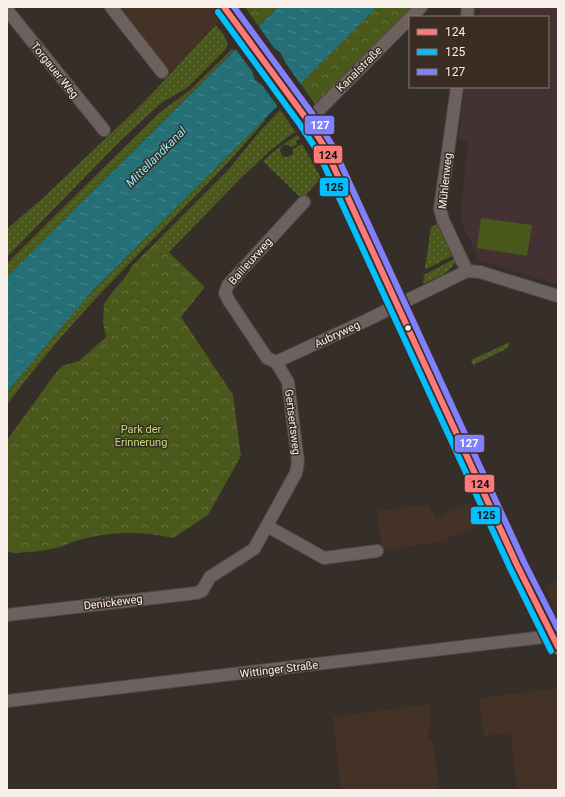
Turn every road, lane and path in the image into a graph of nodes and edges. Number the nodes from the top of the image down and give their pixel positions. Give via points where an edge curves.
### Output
1 (111, 7) edge
2 (224, 7) edge
3 (421, 7) edge
4 (7, 10) edge
5 (412, 16) edge
6 (409, 19) edge
7 (162, 72) dead end
8 (457, 88) edge
9 (308, 121) junction
10 (104, 130) dead end
11 (304, 202) dead end
12 (467, 271) junction
13 (558, 296) edge
14 (398, 304) junction
15 (276, 362) junction
16 (267, 526) junction
17 (377, 551) dead end
18 (210, 577) joint
19 (7, 615) edge
20 (555, 642) edge
21 (7, 701) edge

1 - 7 street
2 - 9 main road
3 - 5 street, Kanalstraße
4 - 10 street, Torgauer Weg
6 - 9 street, Kanalstraße
8 - 12 street, Mühlenweg via 440,209
9 - 14 main road via 325,148
11 - 15 street, Bailleuxweg via 228,285 225,293 267,358
12 - 13 street via 480,272
12 - 14 street, Aubryweg
14 - 15 street, Aubryweg
14 - 20 main road
15 - 16 street, Gertsertsweg via 288,382 298,462 296,473
16 - 17 street via 324,558
16 - 18 street, Gertsertsweg via 254,549
18 - 19 street, Denickeweg via 202,591 196,593
20 - 21 street, Wittinger Straße

